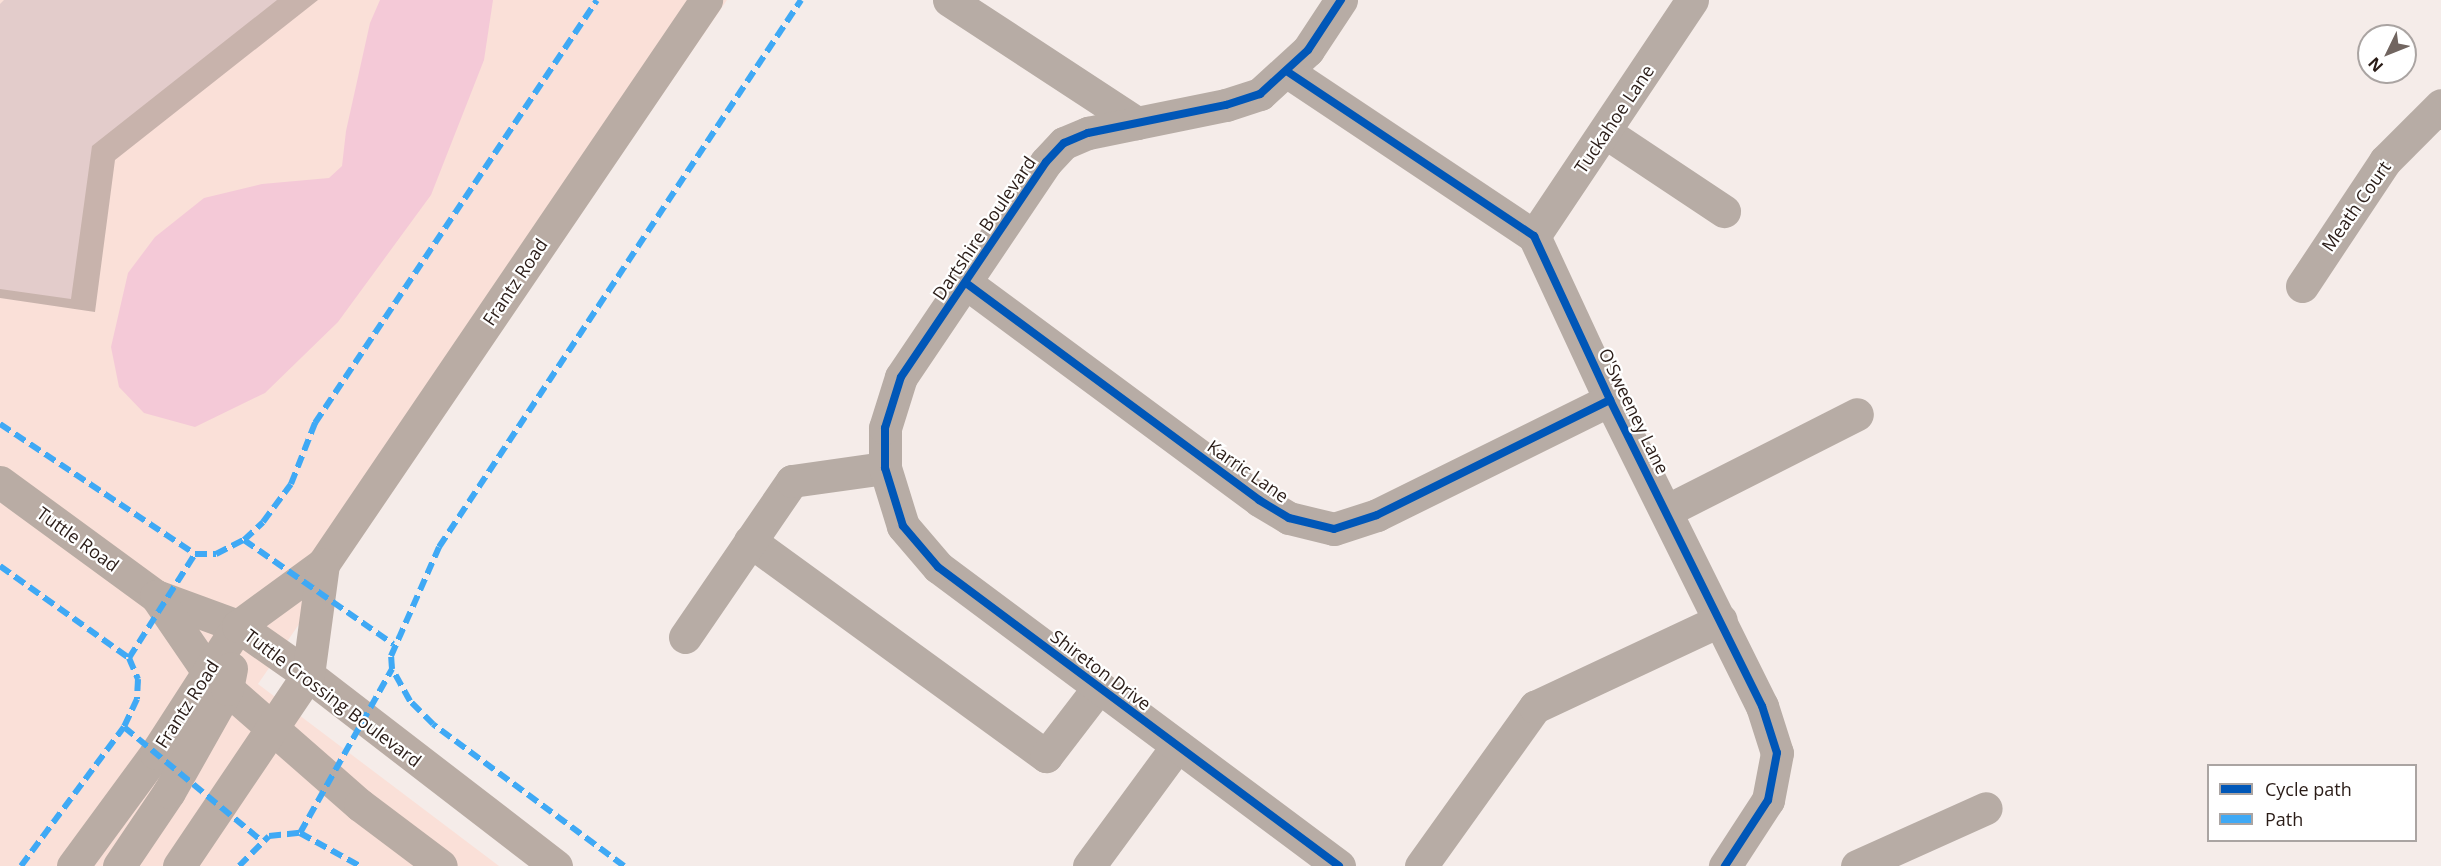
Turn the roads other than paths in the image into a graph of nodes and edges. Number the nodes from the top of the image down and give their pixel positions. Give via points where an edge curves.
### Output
1 (706, 0) edge
2 (949, 0) edge
3 (1341, 0) edge
4 (1692, 0) edge
5 (1288, 72) junction
6 (2441, 105) edge
7 (1137, 123) junction
8 (1605, 132) junction
9 (1724, 211) dead end
10 (1534, 236) junction
11 (966, 282) junction
12 (2302, 286) dead end
13 (1610, 400) junction
14 (1857, 414) dead end
15 (885, 468) junction
16 (0, 482) edge
17 (1666, 511) junction
18 (750, 542) junction
19 (324, 564) junction
20 (156, 596) junction
21 (1721, 620) junction
22 (238, 627) junction
23 (685, 637) dead end
24 (308, 675) junction
25 (218, 681) junction
26 (1099, 687) junction
27 (273, 730) junction
28 (1177, 746) junction
29 (1986, 808) dead end
30 (73, 866) edge
31 (119, 866) edge
32 (179, 866) edge
33 (441, 866) edge
34 (556, 866) edge
35 (1089, 866) edge
36 (1339, 866) edge
37 (1421, 866) edge
38 (1725, 866) edge
39 (1857, 866) edge

1 - 19 main road, Frantz Road
2 - 7 street
3 - 5 street, Dartshire Boulevard via 1308,50
4 - 8 street, Tuckahoe Lane
5 - 7 street, Dartshire Boulevard via 1260,94
5 - 10 street
6 - 12 street, Meath Court via 2385,161
7 - 11 street, Dartshire Boulevard via 1088,133 1064,143 1046,162
8 - 9 street
8 - 10 street, Tuckahoe Lane
10 - 13 street, O'Sweeney Lane
11 - 13 street, Karric Lane via 1259,500 1289,518 1334,529 1377,515
11 - 15 street, Dartshire Boulevard via 901,377 885,428
13 - 17 street, O'Sweeney Lane
14 - 17 street
15 - 18 street via 792,481
15 - 26 street, Shireton Drive via 903,526 938,567
16 - 20 main road, Tuttle Road
17 - 21 street, O'Sweeney Lane
18 - 23 street
18 - 26 street via 1046,756
19 - 22 main road, Frantz Road
19 - 24 main road, Frantz Road
20 - 22 main road, Tuttle Crossing Boulevard
20 - 25 main road
21 - 37 street via 1535,707
21 - 38 street, O'Sweeney Lane via 1762,706 1777,753 1768,800
22 - 24 main road, Tuttle Crossing Boulevard
22 - 25 main road
24 - 27 main road, Frantz Road
24 - 34 main road, Tuttle Crossing Boulevard
25 - 27 main road
25 - 30 main road, Frantz Road via 156,753
25 - 31 main road via 169,792
26 - 28 street, Shireton Drive
27 - 32 main road, Frantz Road
27 - 33 main road via 360,805
28 - 35 street
28 - 36 street, Shireton Drive
29 - 39 street

